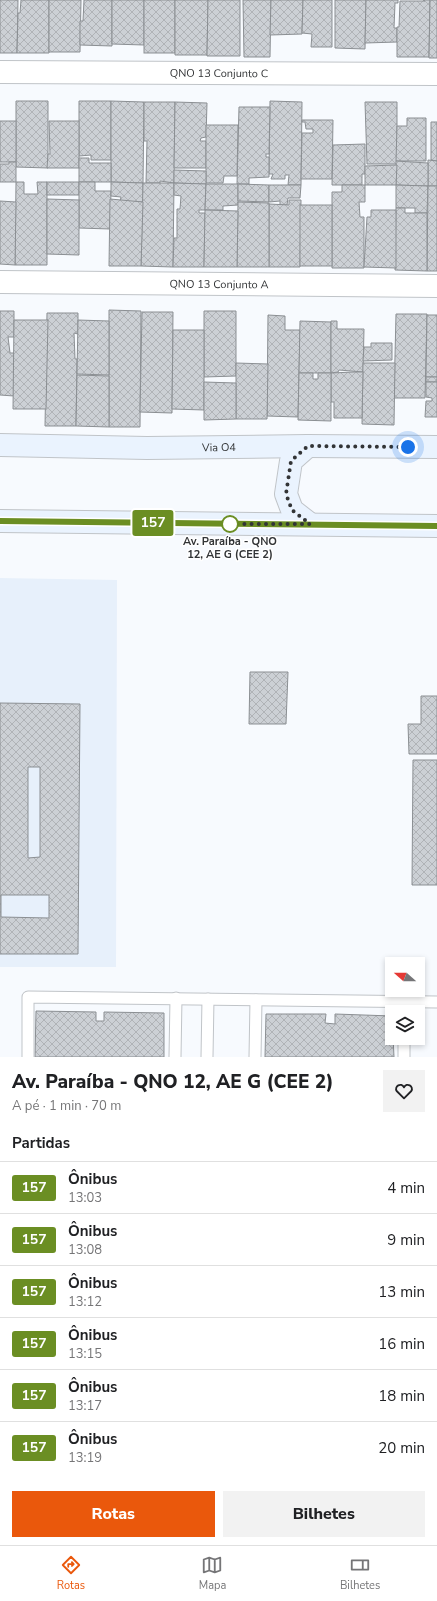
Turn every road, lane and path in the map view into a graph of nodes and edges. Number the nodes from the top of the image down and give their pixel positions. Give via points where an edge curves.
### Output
1 (0, 72) edge
2 (437, 74) edge
3 (0, 282) edge
4 (437, 286) edge
5 (0, 445) edge
6 (308, 446) junction
7 (437, 447) edge
8 (0, 521) edge
9 (310, 524) junction
10 (437, 526) edge
11 (176, 998) junction
12 (208, 999) junction
13 (256, 1000) junction
14 (437, 1002) edge
15 (417, 1005) edge
16 (385, 1006) edge
17 (404, 1045) edge
18 (28, 1057) edge
19 (175, 1057) edge
20 (207, 1057) edge
21 (255, 1057) edge
22 (404, 1057) edge

1 - 2 street, QNO 13 Conjunto C
3 - 4 street, QNO 13 Conjunto A
5 - 6 main road, Via O4 via 147,448
6 - 7 main road, Via O4
6 - 9 main road via 291,461 286,494 292,510
8 - 9 main road
9 - 10 main road
11 - 12 lane
11 - 18 lane via 28,997
11 - 19 lane
12 - 13 lane
12 - 20 lane
13 - 16 lane
13 - 21 lane
14 - 15 lane
17 - 22 lane

